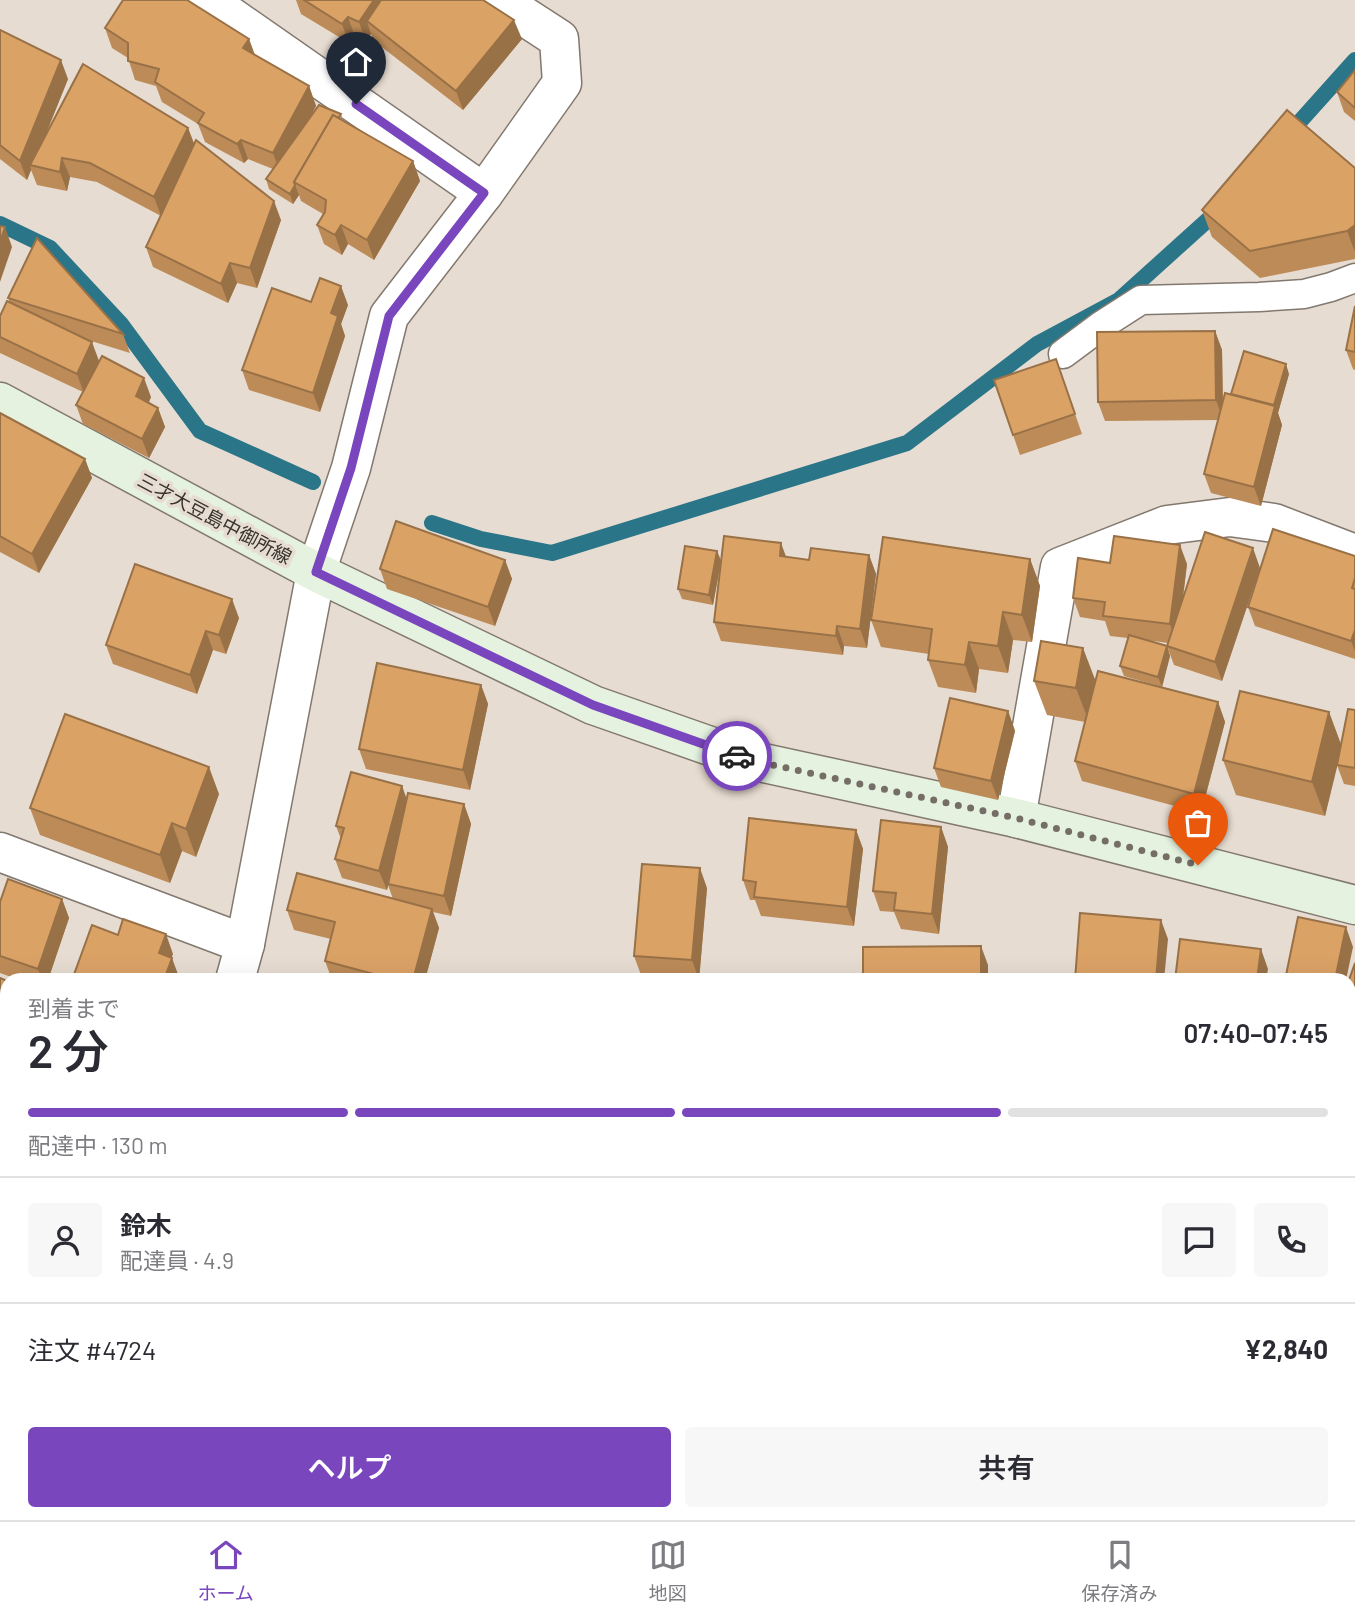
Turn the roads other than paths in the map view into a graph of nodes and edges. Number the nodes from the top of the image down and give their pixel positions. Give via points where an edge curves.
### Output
1 (207, 0) edge
2 (499, 0) edge
3 (484, 193) junction
4 (1355, 278) edge
5 (1063, 354) dead end
6 (0, 402) edge
7 (1355, 554) edge
8 (316, 572) junction
9 (1016, 818) junction
10 (0, 852) edge
11 (1355, 905) edge
12 (240, 962) edge

1 - 3 street
2 - 3 street via 559,39 562,83
3 - 8 street via 389,316 351,468
4 - 5 lane via 1304,294 1141,300
6 - 8 main road, 三才大豆島中御所線
7 - 9 street via 1274,523 1230,517 1167,525 1060,567
8 - 9 main road, 三才大豆島中御所線 via 593,705 750,760
8 - 12 street
9 - 11 main road, 三才大豆島中御所線
10 - 12 street

